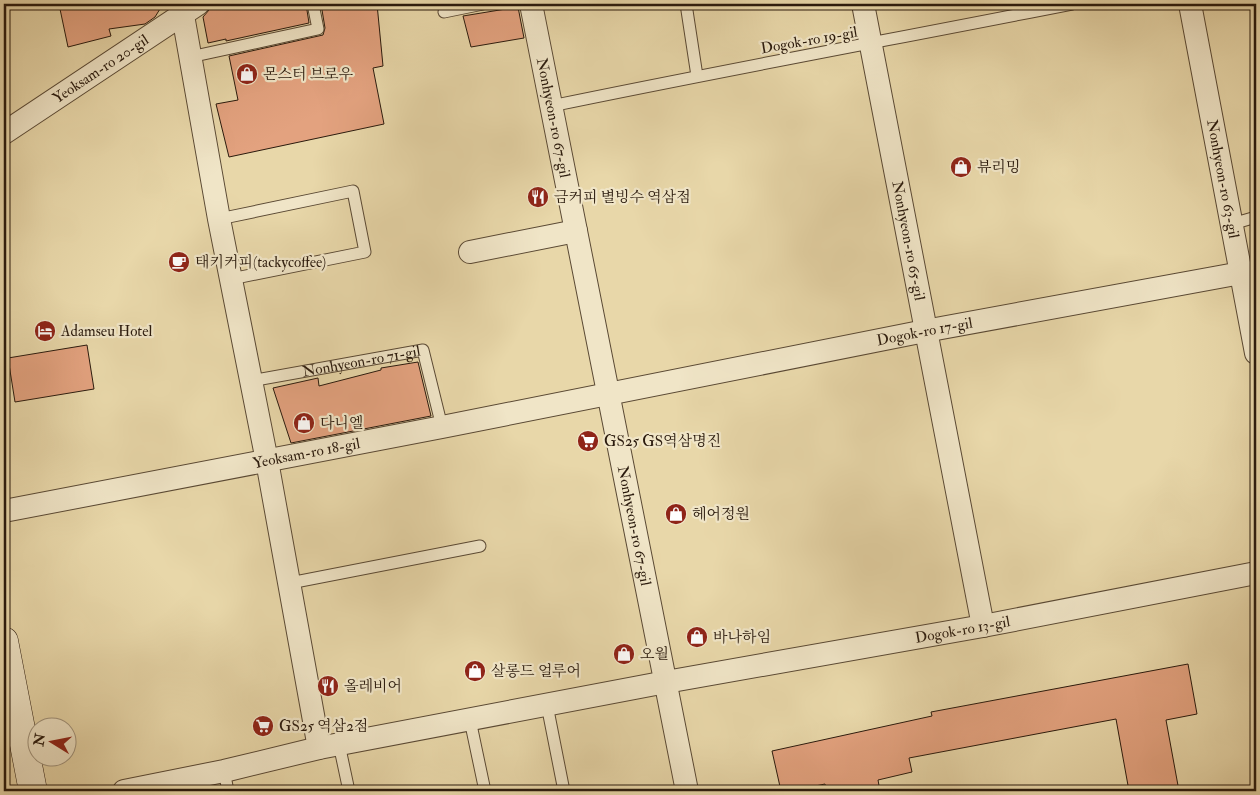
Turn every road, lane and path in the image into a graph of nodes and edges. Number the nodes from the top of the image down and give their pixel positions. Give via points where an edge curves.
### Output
1 (313, 4) edge
2 (483, 4) edge
3 (532, 4) edge
4 (686, 4) edge
5 (863, 4) edge
6 (1072, 4) edge
7 (1190, 4) edge
8 (187, 7) edge
9 (444, 12) dead end
10 (870, 44) junction
11 (190, 57) junction
12 (697, 76) junction
13 (551, 106) junction
14 (4, 133) edge
15 (1256, 216) edge
16 (219, 218) junction
17 (1232, 224) junction
18 (576, 231) junction
19 (470, 252) dead end
20 (1241, 274) junction
21 (231, 279) junction
22 (925, 331) junction
23 (1256, 353) edge
24 (252, 381) junction
25 (608, 393) junction
26 (442, 427) junction
27 (267, 461) junction
28 (4, 511) edge
29 (480, 546) dead end
30 (1256, 572) edge
31 (290, 583) junction
32 (983, 626) junction
33 (4, 641) edge
34 (666, 682) junction
35 (547, 705) junction
36 (470, 720) junction
37 (329, 746) junction
38 (226, 781) edge
39 (34, 791) edge
40 (124, 791) edge
41 (349, 791) edge
42 (485, 791) edge
43 (564, 791) edge
44 (687, 791) edge

1 - 11 lane via 318,29
2 - 9 lane
3 - 13 street, Nonhyeon-ro 67-gil
4 - 12 lane
5 - 10 street, Nonhyeon-ro 65-gil
6 - 10 lane, Dogok-ro 19-gil
7 - 17 street, Nonhyeon-ro 63-gil
8 - 11 street
8 - 14 street, Yeoksam-ro 20-gil
10 - 12 lane, Dogok-ro 19-gil
10 - 22 street, Nonhyeon-ro 65-gil
11 - 16 street
12 - 13 lane, Dogok-ro 19-gil
13 - 18 street, Nonhyeon-ro 67-gil
15 - 17 lane
16 - 21 street
16 - 21 lane via 352,191 365,252
17 - 20 street, Nonhyeon-ro 63-gil
18 - 19 street
18 - 25 street, Nonhyeon-ro 67-gil
20 - 22 street, Dogok-ro 17-gil
20 - 23 street, Nonhyeon-ro 63-gil
21 - 24 street
22 - 25 street, Dogok-ro 17-gil
22 - 32 street, Nonhyeon-ro 65-gil
24 - 26 lane, Nonhyeon-ro 71-gil via 423,350
24 - 27 street
25 - 26 street, Yeoksam-ro 18-gil
25 - 34 street, Nonhyeon-ro 67-gil
26 - 27 street, Yeoksam-ro 18-gil
27 - 28 street, Yeoksam-ro 18-gil
27 - 31 street
29 - 31 lane
30 - 32 street, Dogok-ro 13-gil
31 - 37 street
32 - 34 street, Dogok-ro 13-gil
33 - 39 main road
34 - 35 street, Dogok-ro 13-gil
34 - 44 street, Nonhyeon-ro 67-gil
35 - 36 street, Dogok-ro 13-gil
35 - 43 lane
36 - 37 street, Dogok-ro 13-gil
36 - 42 lane
37 - 38 street, Dogok-ro 13-gil
37 - 41 lane
38 - 40 street, Dogok-ro 13-gil

